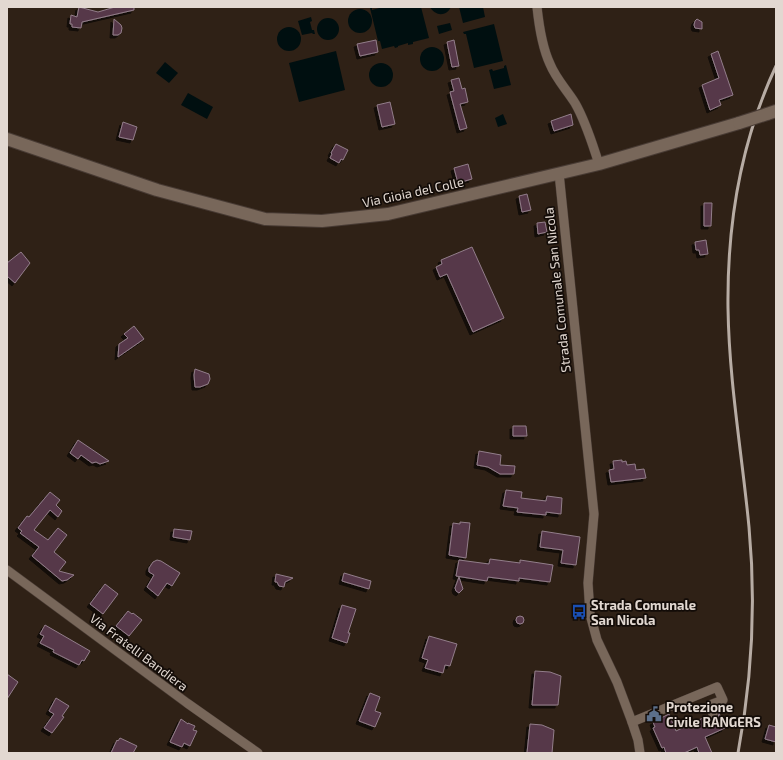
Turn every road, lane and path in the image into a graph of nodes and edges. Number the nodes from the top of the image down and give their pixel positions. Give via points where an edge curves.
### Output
1 (537, 7) edge
2 (772, 113) edge
3 (7, 139) edge
4 (599, 164) junction
5 (559, 173) junction
6 (7, 570) edge
7 (713, 714) dead end
8 (632, 722) junction
9 (258, 753) edge
10 (640, 753) edge

1 - 4 street via 550,65 574,103
2 - 4 main road, Via Gioia del Colle, bridge
3 - 5 main road, Via Gioia del Colle via 157,190 265,218 322,221 388,214
4 - 5 main road, Via Gioia del Colle
5 - 8 street, Strada Comunale San Nicola via 594,514 588,583 590,614 597,640
6 - 9 street, Via Fratelli Bandiera
7 - 8 street via 710,705 723,700 717,687
8 - 10 street, Strada Comunale San Nicola

